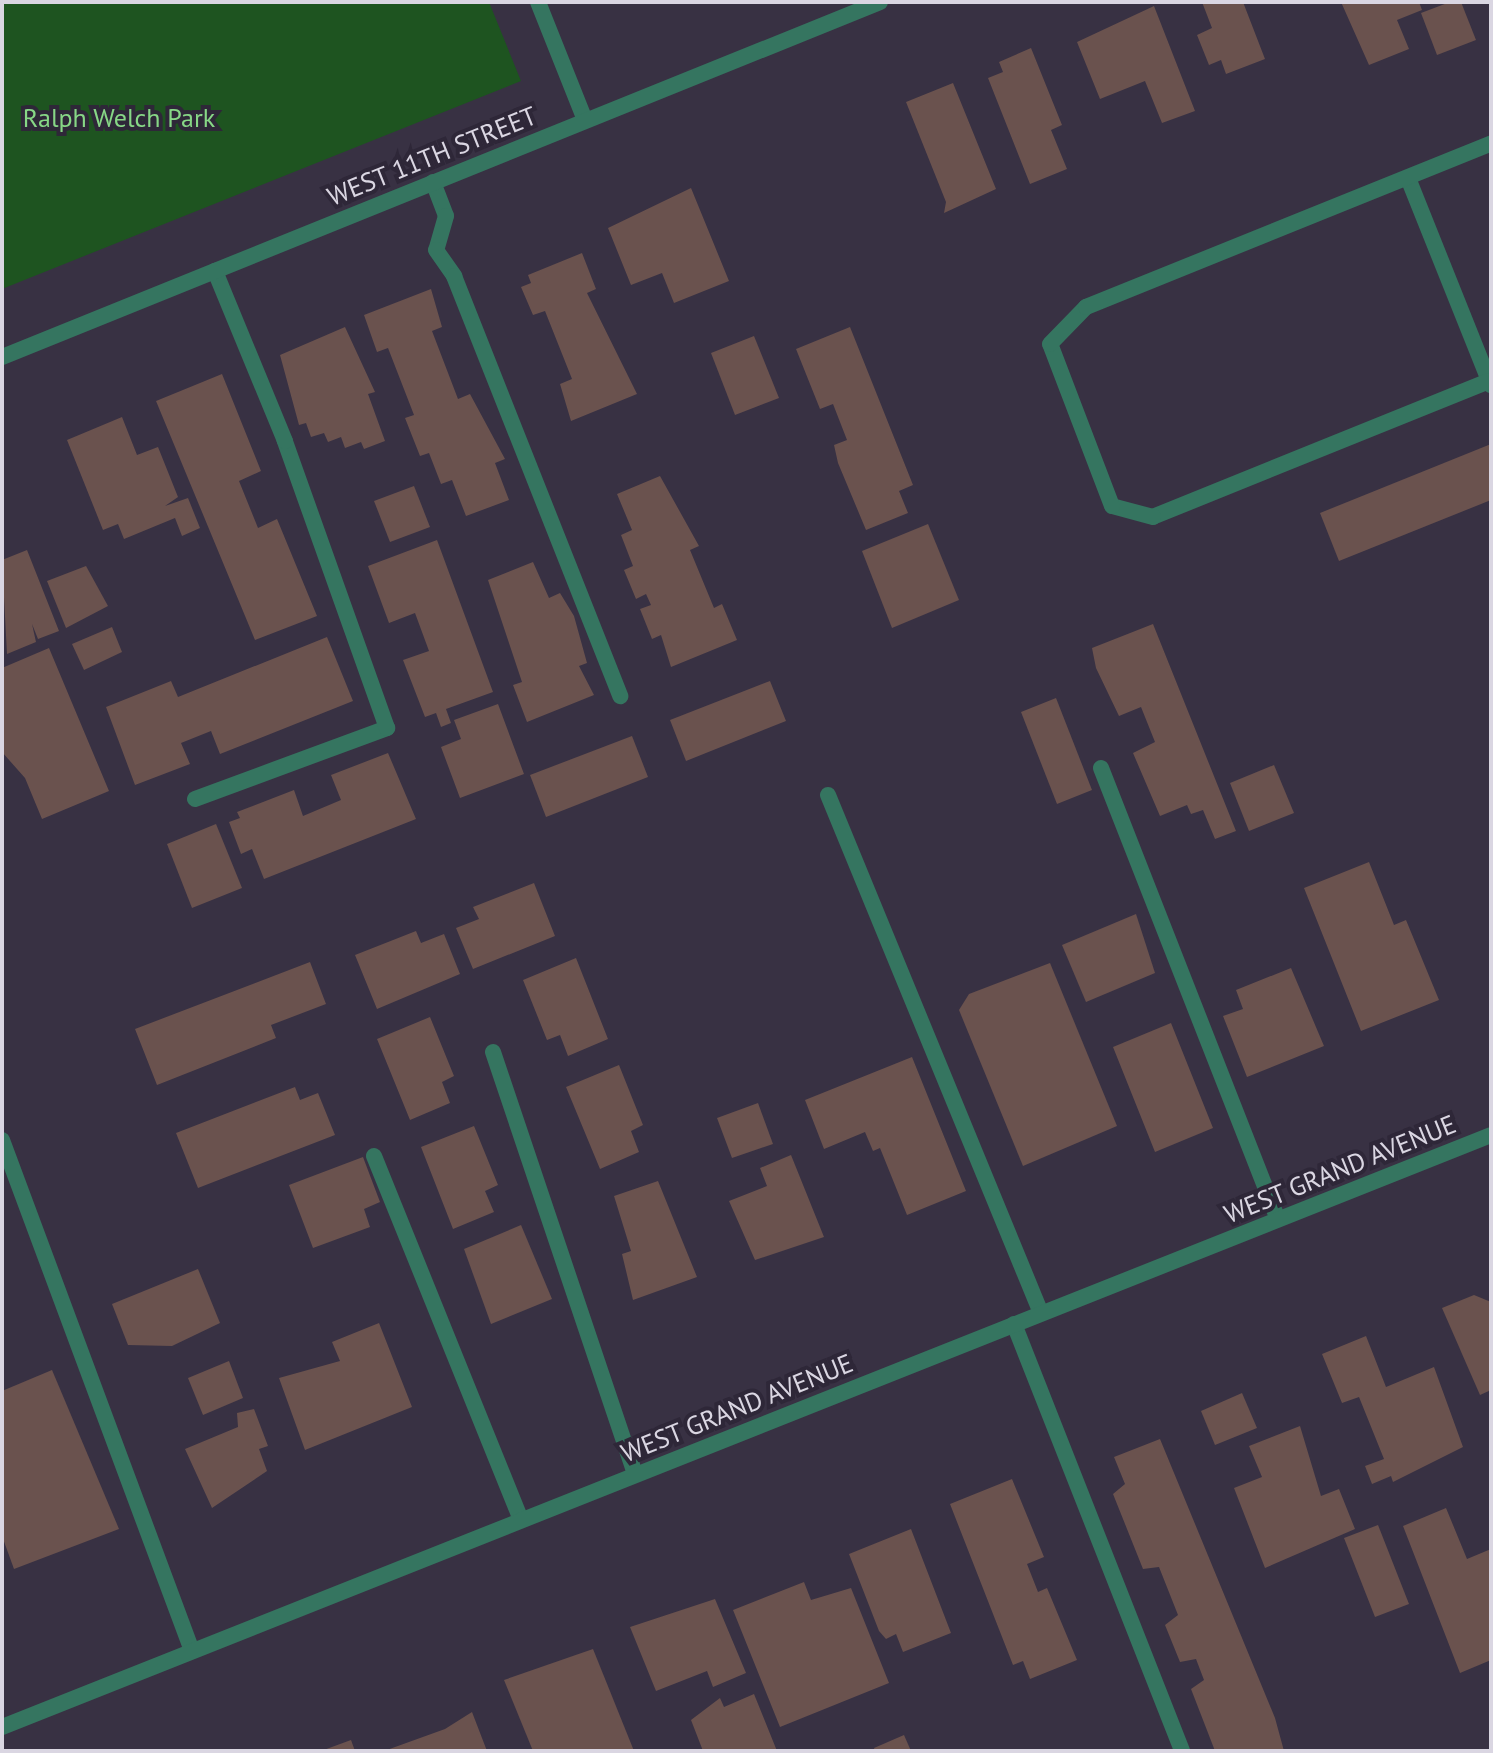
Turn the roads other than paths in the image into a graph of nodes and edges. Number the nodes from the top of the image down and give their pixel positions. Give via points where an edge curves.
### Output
1 (538, 2) edge
2 (880, 2) edge
3 (585, 120) junction
4 (1491, 143) edge
5 (1408, 178) junction
6 (433, 182) junction
7 (215, 271) junction
8 (2, 357) edge
9 (1490, 383) edge
10 (620, 696) dead end
11 (1101, 768) dead end
12 (828, 795) dead end
13 (195, 799) dead end
14 (493, 1052) dead end
15 (1491, 1135) edge
16 (2, 1140) edge
17 (374, 1156) dead end
18 (1278, 1219) junction
19 (1041, 1313) junction
20 (1014, 1324) junction
21 (635, 1474) junction
22 (521, 1519) junction
23 (192, 1651) junction
24 (2, 1727) edge
25 (1182, 1751) edge

1 - 3 street
2 - 3 street, WEST 11TH STREET
3 - 6 street, WEST 11TH STREET
4 - 5 street
5 - 9 street
5 - 9 street via 1086,307 1050,344 1112,506 1153,517
6 - 7 street, WEST 11TH STREET
6 - 10 street via 446,216 436,250 454,276
7 - 8 street, WEST 11TH STREET
7 - 13 street via 387,728
11 - 18 street
12 - 19 street
14 - 21 street
15 - 18 street, WEST GRAND AVENUE
16 - 23 street
17 - 22 street
18 - 19 street, WEST GRAND AVENUE
19 - 20 street, WEST GRAND AVENUE
20 - 21 street, WEST GRAND AVENUE
20 - 25 street
21 - 22 street, WEST GRAND AVENUE
22 - 23 street, WEST GRAND AVENUE
23 - 24 street, WEST GRAND AVENUE

